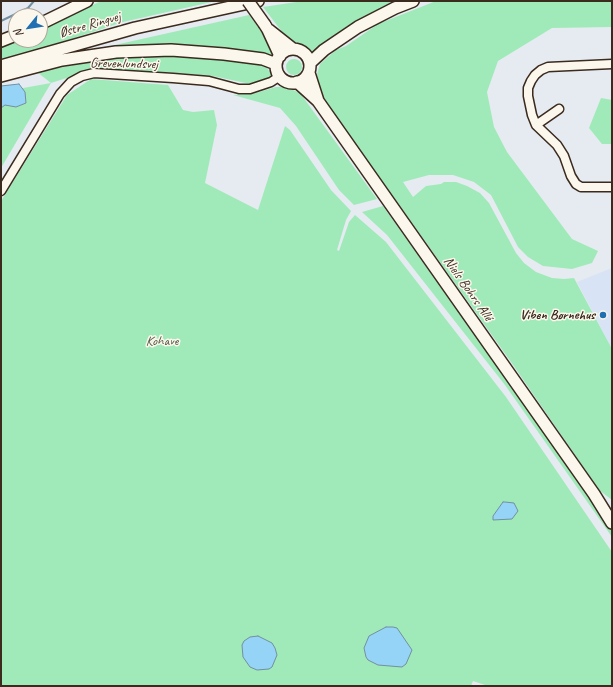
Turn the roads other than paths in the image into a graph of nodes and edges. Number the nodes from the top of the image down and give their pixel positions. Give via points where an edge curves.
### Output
1 (87, 1) edge
2 (248, 1) edge
3 (258, 1) edge
4 (414, 1) edge
5 (48, 20) edge
6 (266, 27) junction
7 (293, 49) junction
8 (278, 60) junction
9 (612, 64) edge
10 (1, 66) edge
11 (309, 68) junction
12 (1, 76) edge
13 (280, 76) junction
14 (297, 82) junction
15 (318, 101) junction
16 (559, 109) dead end
17 (536, 125) junction
18 (612, 187) edge
19 (1, 191) edge
20 (594, 494) junction
21 (612, 512) edge
22 (612, 523) edge

1 - 5 street
2 - 6 street, bridge
3 - 10 street, Østre Ringvej via 135,28
4 - 11 street via 358,27 324,50
6 - 7 street
6 - 8 street
7 - 8 street via 284,52
7 - 11 street via 304,53 308,58
8 - 12 street via 171,50 116,52 62,60
8 - 13 street via 277,70
9 - 17 street via 548,67 541,70 528,88
11 - 14 street via 304,79
11 - 15 street, Niels Bohrs Allé
13 - 14 street via 287,82
13 - 19 street, Grevenlundsvej via 261,87 239,89 209,81 94,73 82,76 71,82 60,94
14 - 15 street, Niels Bohrs Allé
15 - 20 street, Niels Bohrs Allé
16 - 17 street
17 - 18 street via 557,145 576,184 586,188
20 - 21 street, Niels Bohrs Allé
20 - 22 street, Niels Bohrs Allé

